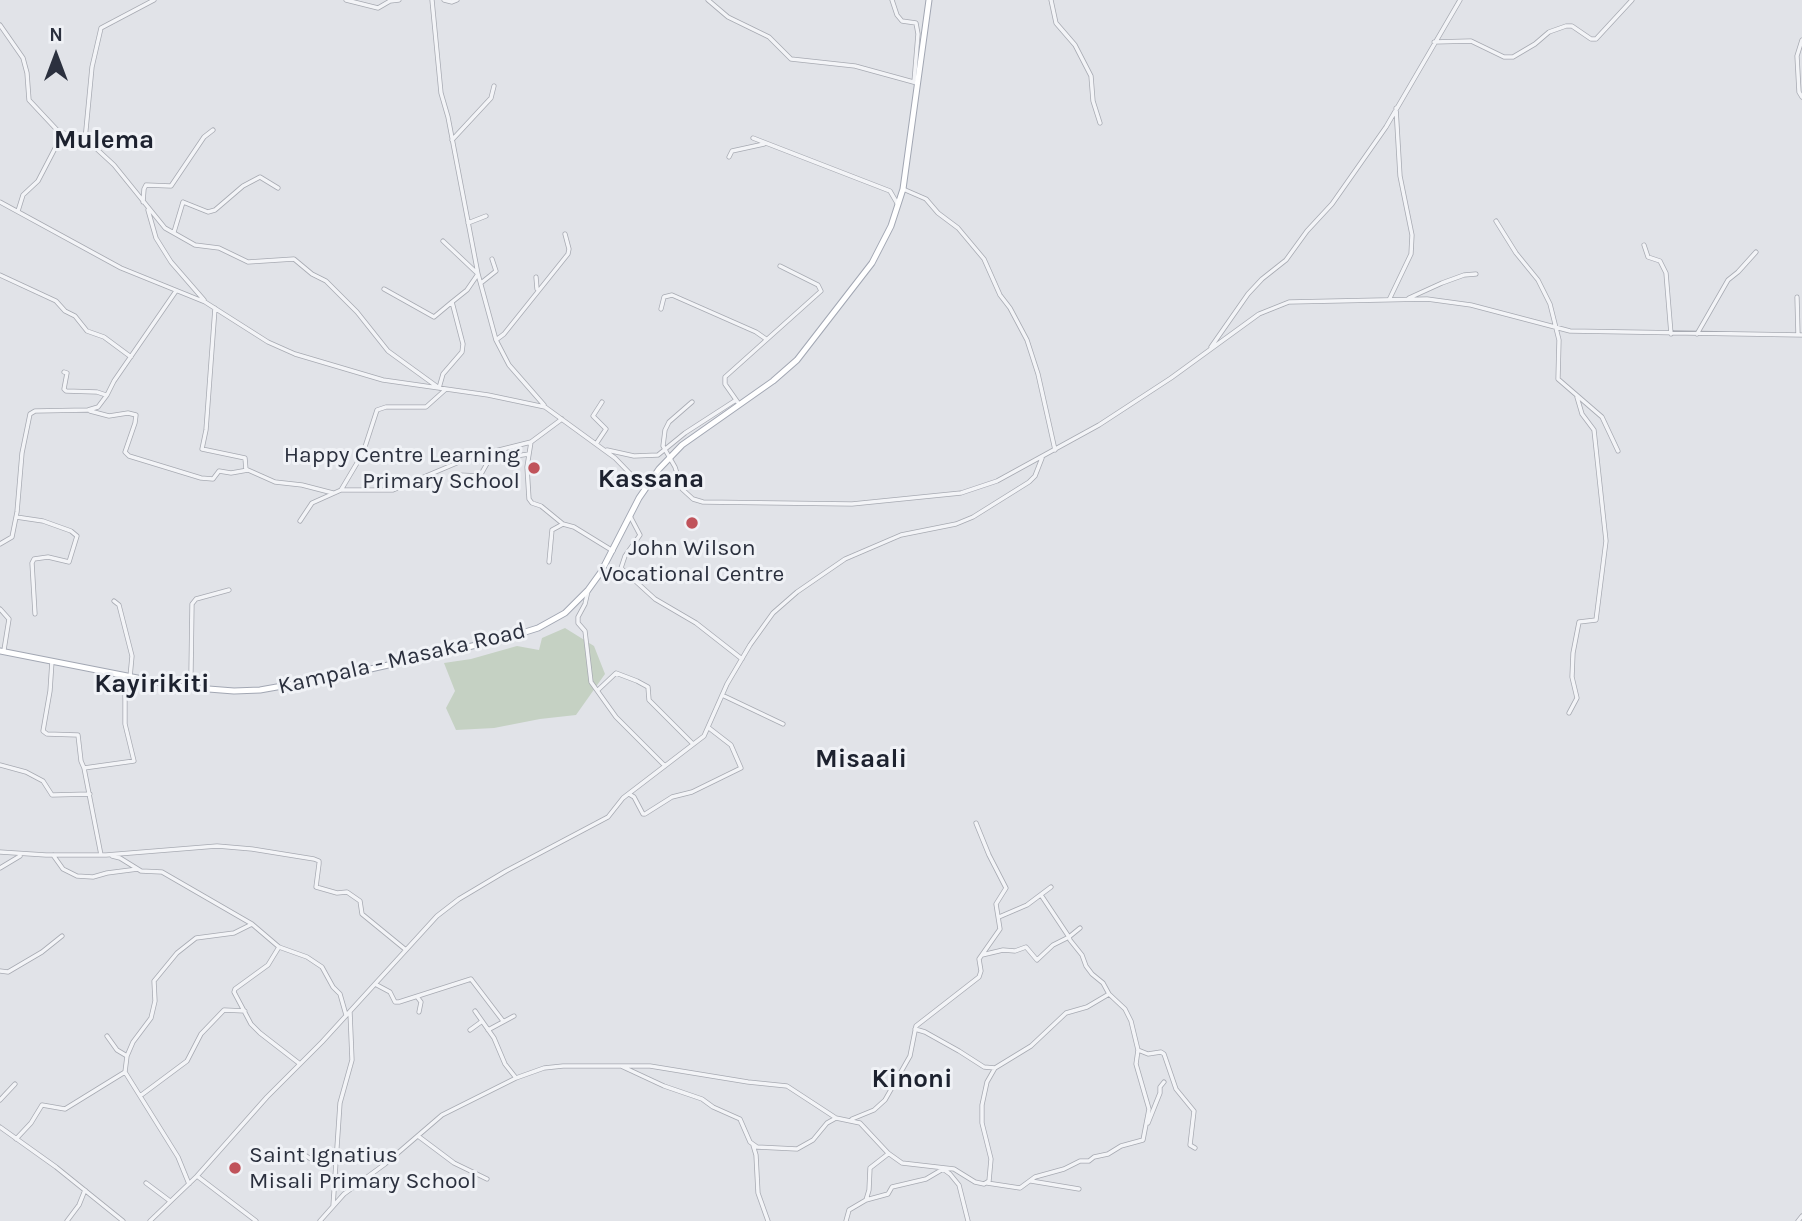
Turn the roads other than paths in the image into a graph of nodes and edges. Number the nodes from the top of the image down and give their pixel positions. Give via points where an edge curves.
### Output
1 (155, 0) edge
2 (346, 0) edge
3 (399, 0) edge
4 (432, 0) edge
5 (444, 0) edge
6 (457, 0) edge
7 (708, 0) edge
8 (892, 0) edge
9 (929, 0) edge
10 (1051, 0) edge
11 (1460, 0) edge
12 (1632, 0) edge
13 (0, 25) edge
14 (1802, 40) edge
15 (1434, 42) junction
16 (915, 82) junction
17 (494, 86) dead end
18 (1802, 97) edge
19 (1396, 107) junction
20 (1100, 123) dead end
21 (213, 130) dead end
22 (63, 133) junction
23 (753, 138) dead end
24 (85, 140) junction
25 (452, 141) junction
26 (766, 144) junction
27 (729, 157) dead end
28 (278, 188) dead end
29 (903, 189) junction
30 (0, 202) edge
31 (143, 202) junction
32 (898, 205) junction
33 (147, 207) junction
34 (18, 211) junction
35 (486, 216) dead end
36 (1496, 221) dead end
37 (468, 223) junction
38 (174, 232) junction
39 (565, 234) dead end
40 (443, 241) dead end
41 (1644, 245) dead end
42 (1756, 252) dead end
43 (492, 259) dead end
44 (780, 266) dead end
45 (478, 274) junction
46 (1476, 274) dead end
47 (0, 275) edge
48 (536, 277) dead end
49 (481, 283) junction
50 (384, 289) dead end
51 (177, 291) junction
52 (537, 291) junction
53 (1797, 298) dead end
54 (1408, 299) junction
55 (1389, 300) junction
56 (205, 302) junction
57 (452, 302) junction
58 (215, 307) junction
59 (661, 309) dead end
60 (1555, 328) junction
61 (1671, 334) junction
62 (1697, 334) junction
63 (1800, 335) edge
64 (766, 339) junction
65 (496, 340) junction
66 (1210, 349) junction
67 (131, 357) junction
68 (64, 372) dead end
69 (439, 388) junction
70 (445, 390) junction
71 (107, 396) junction
72 (1577, 397) junction
73 (602, 402) dead end
74 (692, 402) dead end
75 (737, 402) junction
76 (545, 407) junction
77 (88, 410) junction
78 (562, 419) junction
79 (531, 442) junction
80 (596, 444) junction
81 (605, 450) junction
82 (1055, 450) junction
83 (1618, 451) dead end
84 (664, 452) junction
85 (529, 454) junction
86 (1042, 456) junction
87 (669, 458) junction
88 (246, 470) junction
89 (459, 475) dead end
90 (645, 489) junction
91 (341, 490) junction
92 (333, 493) junction
93 (630, 516) junction
94 (16, 517) junction
95 (300, 521) dead end
96 (562, 524) junction
97 (0, 544) edge
98 (613, 551) junction
99 (549, 562) dead end
100 (229, 590) dead end
101 (588, 590) junction
102 (114, 601) dead end
103 (0, 609) edge
104 (35, 614) dead end
105 (2, 650) edge
106 (742, 659) junction
107 (52, 660) junction
108 (128, 677) junction
109 (183, 687) junction
110 (598, 690) junction
111 (722, 695) junction
112 (1569, 713) dead end
113 (783, 724) dead end
114 (709, 727) junction
115 (693, 744) junction
116 (0, 765) edge
117 (665, 766) junction
118 (84, 768) junction
119 (90, 794) junction
120 (629, 794) junction
121 (976, 823) dead end
122 (0, 852) edge
123 (21, 854) junction
124 (53, 855) junction
125 (104, 855) junction
126 (0, 868) edge
127 (138, 869) junction
128 (1051, 887) dead end
129 (1041, 895) junction
130 (999, 917) junction
131 (252, 925) junction
132 (1080, 928) dead end
133 (62, 936) dead end
134 (1069, 937) junction
135 (279, 947) junction
136 (406, 950) junction
137 (982, 955) junction
138 (0, 971) edge
139 (375, 984) junction
140 (1110, 994) junction
141 (428, 997) dead end
142 (419, 1000) junction
143 (475, 1010) dead end
144 (245, 1011) junction
145 (350, 1011) junction
146 (419, 1012) dead end
147 (346, 1015) junction
148 (514, 1016) dead end
149 (503, 1021) junction
150 (481, 1022) junction
151 (915, 1029) junction
152 (470, 1030) dead end
153 (488, 1030) junction
154 (107, 1037) dead end
155 (1138, 1051) junction
156 (127, 1056) junction
157 (300, 1064) junction
158 (619, 1065) junction
159 (995, 1068) junction
160 (125, 1072) junction
161 (516, 1078) junction
162 (1164, 1082) dead end
163 (15, 1084) dead end
164 (1144, 1093) junction
165 (140, 1096) junction
166 (0, 1100) edge
167 (1154, 1103) junction
168 (836, 1118) junction
169 (851, 1119) junction
170 (1147, 1123) junction
171 (0, 1129) edge
172 (418, 1136) junction
173 (16, 1139) junction
174 (754, 1145) junction
175 (1195, 1147) dead end
176 (298, 1151) dead end
177 (888, 1153) junction
178 (338, 1157) junction
179 (938, 1166) junction
180 (943, 1169) junction
181 (197, 1176) junction
182 (487, 1179) dead end
183 (1031, 1181) junction
184 (146, 1183) dead end
185 (987, 1183) junction
186 (189, 1184) junction
187 (1079, 1189) dead end
188 (85, 1190) junction
189 (866, 1200) junction
190 (170, 1201) junction
191 (332, 1208) junction
192 (1802, 1216) edge
193 (67, 1221) edge
194 (123, 1221) edge
195 (150, 1221) edge
196 (256, 1221) edge
197 (320, 1221) edge
198 (768, 1221) edge
199 (846, 1221) edge
200 (968, 1221) edge
201 (1798, 1221) edge

1 - 24 street via 99,31
2 - 3 street via 378,8
4 - 25 street via 441,93
5 - 6 street
7 - 16 street via 769,37 791,59 855,66
8 - 16 street via 902,21 916,23
9 - 16 main road, Kampala - Masaka Road
10 - 20 street via 1056,23 1075,45 1091,76
11 - 15 street
12 - 15 street via 1596,39 1566,26 1513,57 1471,41
13 - 22 street via 23,58 29,100
14 - 18 street via 1797,56
15 - 19 street
16 - 29 main road, Kampala - Masaka Road
17 - 25 street via 491,98
19 - 55 street via 1400,176 1412,235 1411,254
19 - 66 street via 1332,204 1286,260 1248,294
21 - 31 street via 171,186 146,184
22 - 24 street
22 - 34 street via 38,181 23,195
23 - 26 street
24 - 31 street via 117,169
25 - 37 street
26 - 27 street via 732,152
26 - 32 street via 890,191
28 - 38 street via 260,177 208,212 183,202
29 - 32 main road, Kampala - Masaka Road
29 - 82 street via 926,200 984,259 1027,340
30 - 34 street
31 - 33 street
32 - 75 main road, Kampala - Masaka Road via 872,263 813,340 778,376
33 - 38 street
33 - 56 street via 156,238
34 - 51 street via 121,268
35 - 37 street
36 - 60 street via 1538,280
37 - 45 street
38 - 69 street via 195,245 219,248 248,262 294,259 326,281 388,351
39 - 52 street via 569,252
40 - 45 street
41 - 61 street via 1648,257 1660,261 1666,273
42 - 62 street via 1728,280
43 - 49 street via 496,271
44 - 64 street via 818,285 821,291
45 - 49 street
45 - 57 street
46 - 54 street
47 - 67 street via 56,301 87,331
48 - 52 street
49 - 65 street
50 - 57 street via 434,317
51 - 56 street
51 - 67 street
52 - 65 street
53 - 63 street
54 - 55 street
54 - 60 street via 1458,302
55 - 66 street via 1289,302 1259,314
56 - 58 street
57 - 69 street via 462,352 443,374
58 - 69 street via 295,354 383,380
58 - 88 street via 202,449 245,458
59 - 64 street via 663,299 672,295
60 - 61 street
60 - 72 street via 1560,346 1557,376
61 - 62 street
62 - 63 street
64 - 75 street via 724,379
65 - 76 street via 509,365
66 - 82 street
67 - 71 street
68 - 71 street via 66,391
69 - 70 street
70 - 76 street
70 - 91 street via 426,407 377,410 363,453
71 - 77 street via 98,407
72 - 83 street via 1602,417
72 - 112 street via 1594,430 1606,541 1596,620 1579,622 1572,677 1577,698
73 - 80 street via 593,416 606,429
74 - 84 street via 669,422
75 - 84 street via 685,433
75 - 87 main road, Kampala - Masaka Road
76 - 78 street
77 - 88 street via 109,416 135,415 125,452 130,456 210,480 219,471
77 - 94 street via 30,414
78 - 79 street
78 - 80 street
79 - 85 street
79 - 91 street via 471,457 388,491
80 - 81 street
81 - 84 street via 634,456
81 - 90 street
82 - 86 street
84 - 87 street
85 - 89 street via 489,460 480,475
85 - 96 street via 529,499
86 - 87 street via 997,481 961,492 827,505 699,502 682,489
86 - 106 street via 1029,482 973,517 901,536 823,573 773,613
87 - 90 main road, Kampala - Masaka Road
88 - 92 street via 275,482
90 - 93 main road, Kampala - Masaka Road
91 - 92 street
92 - 95 street via 312,503
93 - 98 main road, Kampala - Masaka Road
93 - 106 street via 640,535 622,569 655,599 696,623
94 - 97 street via 12,537
94 - 104 street via 43,521 77,536 69,562 34,559
96 - 98 street
96 - 99 street via 552,530
98 - 101 main road, Kampala - Masaka Road
100 - 109 street via 192,604 191,672
101 - 109 main road, Kampala - Masaka Road via 548,624 467,648 272,689
101 - 110 street via 578,623 585,631 591,682
102 - 108 street via 119,605 132,656
103 - 105 street via 9,620
105 - 107 main road, Kampala - Masaka Road
106 - 111 street
107 - 108 main road, Kampala - Masaka Road
107 - 118 street via 43,731 78,735
108 - 109 main road, Kampala - Masaka Road
108 - 118 street via 125,724 134,761
110 - 115 street via 616,673 648,687 649,700
110 - 117 street via 616,717
111 - 113 street
111 - 114 street
114 - 115 street
114 - 120 street via 731,746 741,768 672,797 647,814
115 - 117 street
116 - 119 street via 43,781 52,795
117 - 120 street
118 - 119 street
119 - 125 street
120 - 136 street via 608,817 459,900
121 - 130 street via 1007,890 996,904
122 - 123 street
123 - 124 street
123 - 126 street
124 - 125 street
124 - 127 street via 63,869 77,876
125 - 127 street
125 - 136 street via 217,846 314,859 319,861 316,887 347,892 360,901 362,914
127 - 131 street via 162,872
128 - 129 street
129 - 130 street
129 - 134 street
130 - 137 street via 1000,929
131 - 135 street
131 - 156 street via 234,933 196,938 177,953 154,981 151,1018
132 - 134 street
133 - 138 street via 8,972
134 - 137 street via 1037,960 1026,947
134 - 140 street
135 - 144 street via 268,965 234,990
135 - 147 street via 322,967 340,993
136 - 139 street
137 - 151 street via 979,977 919,1021
139 - 142 street via 390,992 395,1002
139 - 145 street
140 - 155 street via 1131,1021
140 - 159 street via 1066,1013 1031,1046
141 - 142 street
142 - 146 street
142 - 149 street via 431,990 471,979
143 - 150 street
144 - 157 street via 260,1033
144 - 165 street via 224,1010 201,1034 187,1062
145 - 147 street
145 - 178 street via 352,1060 340,1103
147 - 157 street
148 - 149 street
149 - 153 street
150 - 152 street
150 - 153 street
151 - 159 street via 984,1067
151 - 169 street via 910,1056 885,1100
153 - 161 street
154 - 156 street
155 - 164 street via 1136,1064
155 - 175 street via 1164,1054 1176,1089 1195,1114 1190,1144
156 - 160 street
157 - 181 street
158 - 161 street via 552,1067
158 - 168 street via 787,1086
158 - 174 street via 702,1098 740,1119
159 - 185 street via 982,1105 991,1159
160 - 165 street
160 - 173 street via 65,1109 42,1105
161 - 172 street via 442,1115
162 - 167 street
163 - 166 street
164 - 167 street
164 - 170 street via 1149,1105
165 - 186 street
167 - 170 street
168 - 169 street
168 - 174 street via 797,1149
169 - 177 street via 866,1128
170 - 183 street via 1143,1140
171 - 173 street
172 - 182 street via 454,1163
172 - 191 street
173 - 188 street
174 - 198 street via 758,1193
176 - 178 street via 311,1158 322,1151
177 - 179 street via 902,1163
177 - 189 street via 870,1168
178 - 191 street
179 - 180 street
179 - 185 street
180 - 189 street
180 - 200 street via 959,1185
181 - 186 street
181 - 196 street
183 - 185 street via 1020,1188
183 - 187 street
184 - 190 street
186 - 190 street
188 - 193 street
188 - 194 street
189 - 199 street via 849,1210
190 - 195 street
191 - 197 street
192 - 201 street

